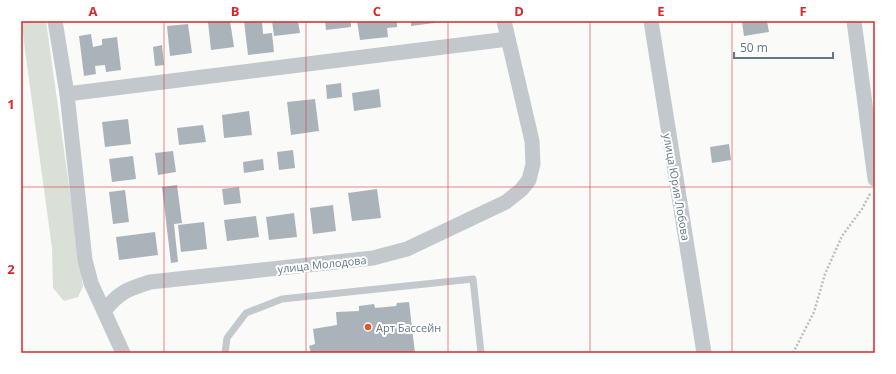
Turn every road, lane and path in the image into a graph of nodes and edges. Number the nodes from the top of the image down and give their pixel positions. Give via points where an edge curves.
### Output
1 (55, 21) edge
2 (504, 21) edge
3 (651, 21) edge
4 (854, 21) edge
5 (508, 39) junction
6 (67, 94) junction
7 (873, 184) edge
8 (105, 310) junction
9 (123, 353) edge
10 (225, 353) edge
11 (481, 353) edge
12 (704, 353) edge
13 (792, 353) edge

1 - 6 street
2 - 5 street
3 - 12 street, улица Юрия Лобова
4 - 7 street
5 - 6 street
5 - 8 street, улица Молодова via 532,141 533,164 529,180 506,202 407,249 373,258 150,282 127,289
6 - 8 street via 86,260 91,283
7 - 13 path via 862,208 842,236 825,274 814,312
8 - 9 street
10 - 11 lane via 227,338 246,313 282,299 473,279

